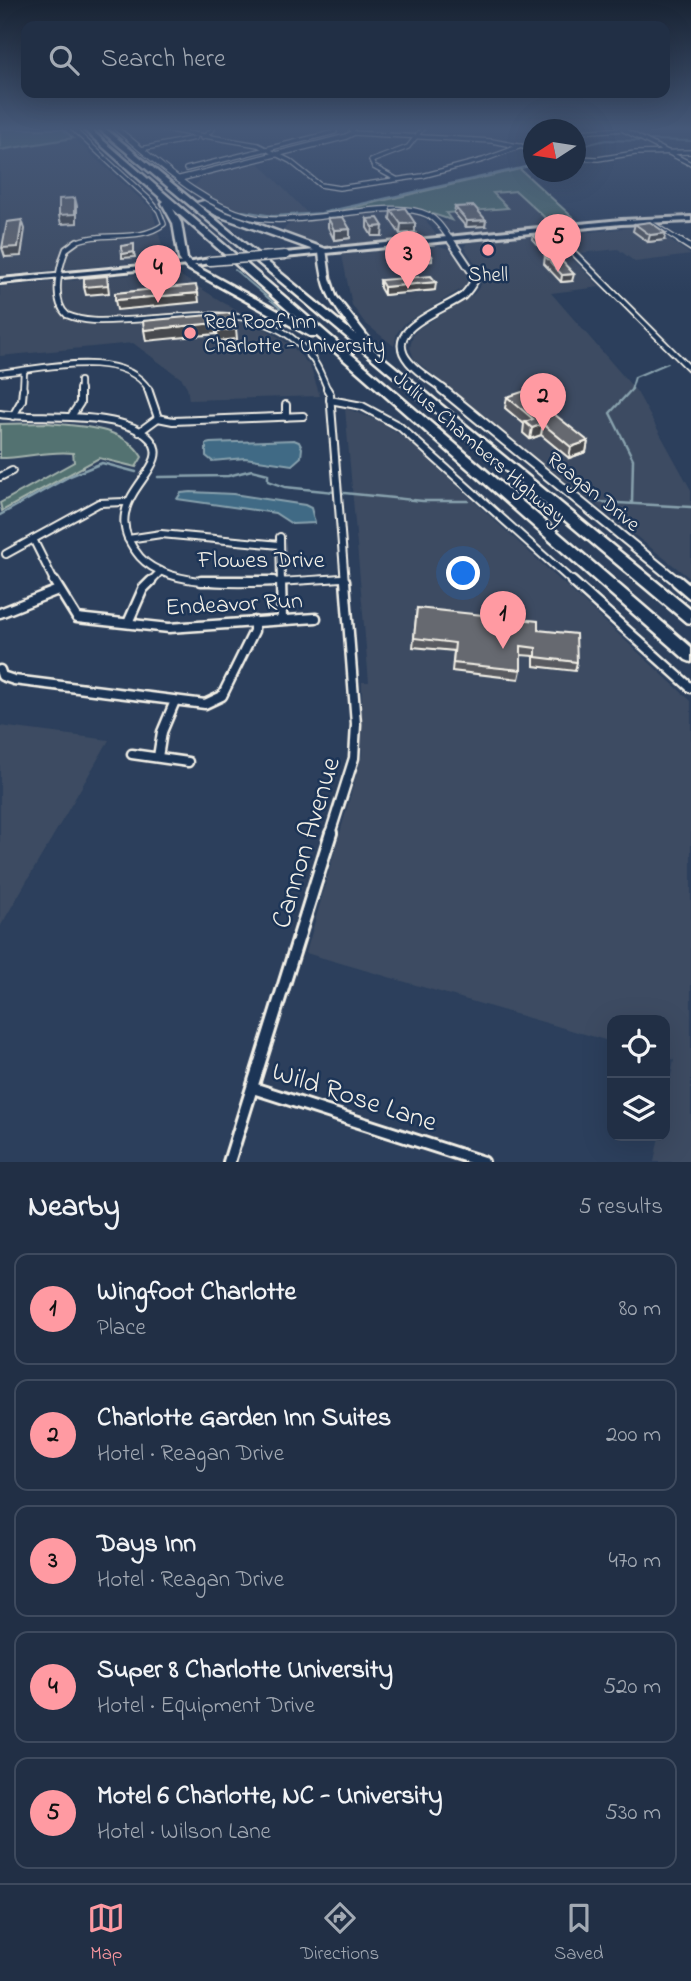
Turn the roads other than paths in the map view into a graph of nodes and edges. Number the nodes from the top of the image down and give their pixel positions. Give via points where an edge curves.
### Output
1 (132, 183) edge
2 (148, 183) edge
3 (168, 183) edge
4 (184, 183) edge
5 (318, 183) edge
6 (381, 183) edge
7 (177, 191) junction
8 (161, 195) junction
9 (691, 219) edge
10 (650, 222) junction
11 (551, 231) junction
12 (449, 240) junction
13 (691, 248) edge
14 (323, 251) junction
15 (210, 261) joint
16 (186, 264) junction
17 (61, 275) junction
18 (0, 281) edge
19 (382, 359) junction
20 (359, 368) junction
21 (691, 370) edge
22 (24, 371) junction
23 (0, 373) edge
24 (80, 381) dead end
25 (330, 400) junction
26 (286, 405) dead end
27 (0, 414) edge
28 (72, 415) junction
29 (13, 416) junction
30 (303, 416) dead end
31 (286, 417) junction
32 (158, 418) junction
33 (139, 432) junction
34 (12, 471) dead end
35 (0, 477) edge
36 (125, 502) junction
37 (33, 539) junction
38 (128, 539) junction
39 (6, 554) dead end
40 (162, 571) junction
41 (342, 578) junction
42 (282, 579) junction
43 (58, 590) junction
44 (691, 593) edge
45 (0, 613) edge
46 (316, 618) dead end
47 (691, 618) edge
48 (282, 619) junction
49 (254, 621) junction
50 (128, 623) junction
51 (691, 656) edge
52 (0, 670) edge
53 (691, 688) edge
54 (175, 701) junction
55 (132, 754) dead end
56 (158, 757) junction
57 (188, 762) dead end
58 (253, 1088) junction
59 (229, 1162) edge
60 (483, 1162) edge

1 - 17 street via 159,211 164,224 152,232 72,243 63,253
2 - 8 highway, Julius Chambers Highway
3 - 7 highway, Julius Chambers Highway
4 - 12 street, Reagan Drive via 213,203 270,220 309,220 384,209 415,211 434,219
5 - 6 street via 353,189
7 - 14 highway via 219,213
7 - 19 highway, Julius Chambers Highway
8 - 16 highway via 177,223
8 - 20 highway, Julius Chambers Highway
9 - 10 main road
10 - 11 main road
10 - 13 street
11 - 12 main road
11 - 21 street
12 - 14 main road
12 - 44 street, Reagan Drive via 470,266 475,281 470,290 408,331 402,345 408,361
14 - 15 main road, bridge
14 - 19 highway via 332,296
15 - 16 main road
16 - 17 main road
16 - 20 highway via 301,327
17 - 18 main road
17 - 25 street, Cannon Avenue via 60,305 78,319 112,321 210,312 269,324 311,356 321,369
19 - 47 highway, Julius Chambers Highway
20 - 51 highway, Julius Chambers Highway
22 - 23 street
22 - 29 street via 22,400
22 - 32 street via 115,364 146,386
24 - 28 street via 80,403
25 - 41 street, Cannon Avenue
25 - 53 street via 357,403 397,424
26 - 31 street
27 - 29 street
28 - 29 street
28 - 33 street
30 - 31 street
31 - 32 street
32 - 33 street
33 - 36 street via 155,446 157,459
34 - 35 street
36 - 37 street via 99,503
36 - 38 street via 121,516
37 - 39 street
37 - 43 street, Endeavor Run
38 - 40 street, Flowes Drive via 141,558
38 - 42 street via 153,533 258,545 280,541
40 - 42 street, Flowes Drive via 194,581
40 - 50 street via 143,589
41 - 42 street, Flowes Drive
41 - 58 street, Cannon Avenue via 356,724 354,758
42 - 48 street
43 - 45 street
43 - 50 street, Endeavor Run via 77,618
46 - 48 street, Endeavor Run
48 - 49 street, Endeavor Run
49 - 50 street, Endeavor Run via 169,628
49 - 54 street via 254,631 222,695 205,704
52 - 54 street via 2,676 14,680
54 - 56 street
55 - 56 street
56 - 57 street
58 - 59 street, Cannon Avenue
58 - 60 street, Wild Rose Lane

